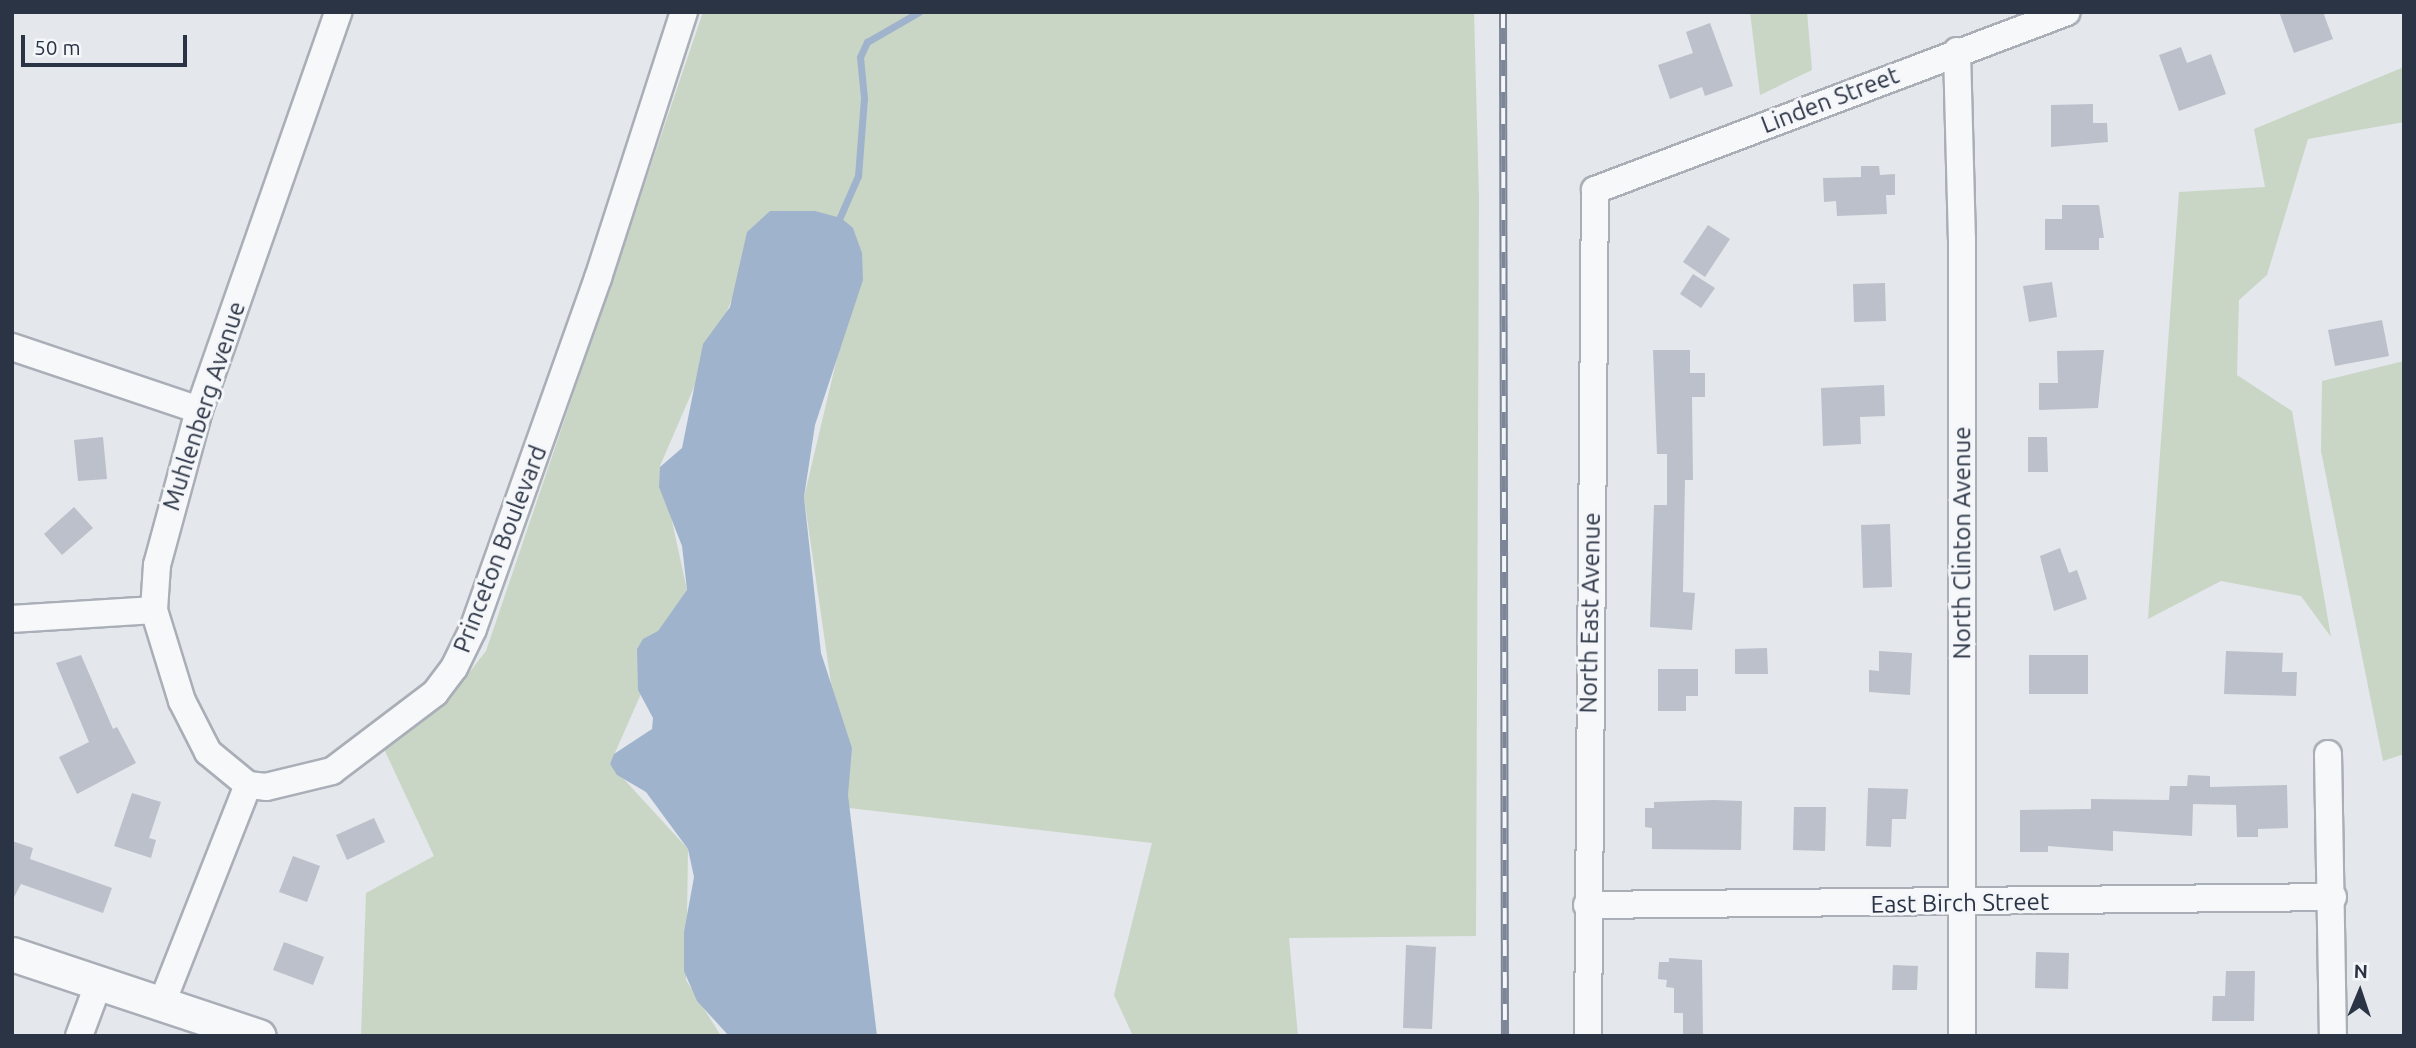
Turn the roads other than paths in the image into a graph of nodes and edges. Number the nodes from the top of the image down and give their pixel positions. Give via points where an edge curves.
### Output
1 (338, 12) edge
2 (684, 12) edge
3 (2067, 12) edge
4 (2015, 21) edge
5 (1957, 51) junction
6 (1595, 190) joint
7 (12, 347) edge
8 (200, 410) junction
9 (154, 610) junction
10 (12, 619) edge
11 (2328, 754) dead end
12 (248, 785) junction
13 (2333, 897) junction
14 (1962, 904) junction
15 (1587, 905) junction
16 (12, 954) edge
17 (98, 985) junction
18 (162, 1003) junction
19 (79, 1036) edge
20 (259, 1036) edge
21 (1588, 1036) edge
22 (1962, 1036) edge
23 (2333, 1036) edge

1 - 8 street, Muhlenberg Avenue
2 - 12 street, Princeton Boulevard via 598,278 474,629 454,668 435,692 332,771 266,787
3 - 4 street, Linden Street
4 - 5 street, Linden Street
5 - 6 street, Linden Street
5 - 14 street, North Clinton Avenue via 1962,253
6 - 15 street, North East Avenue
7 - 8 street
8 - 9 street, Muhlenberg Avenue via 158,565
9 - 10 street
9 - 12 street, Muhlenberg Avenue via 181,701 208,752
11 - 13 street
12 - 18 street
13 - 14 street, East Birch Street
13 - 23 street
14 - 15 street, East Birch Street
14 - 22 street, North Clinton Avenue
15 - 21 street, North East Avenue
16 - 17 street
17 - 18 street
17 - 19 street
18 - 20 street

